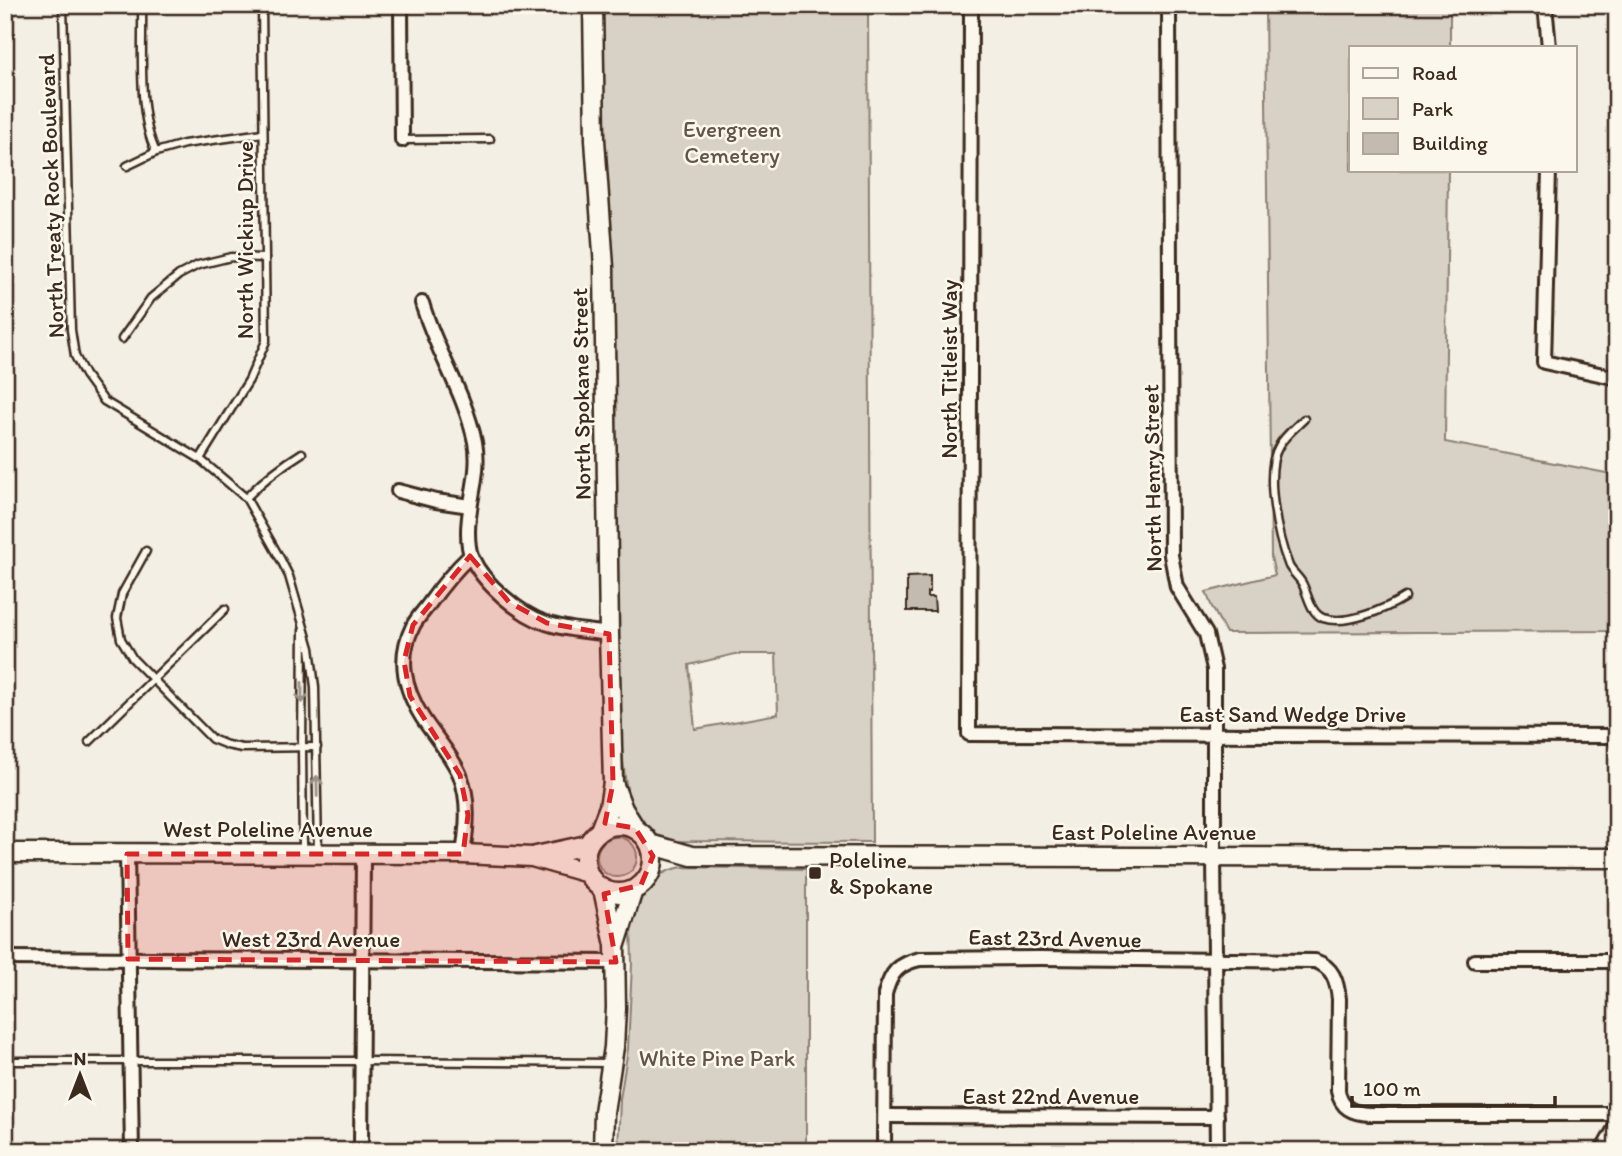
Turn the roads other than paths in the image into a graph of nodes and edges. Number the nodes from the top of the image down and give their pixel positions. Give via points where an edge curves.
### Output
1 (63, 5) edge
2 (142, 5) edge
3 (262, 5) edge
4 (401, 5) edge
5 (593, 5) edge
6 (971, 5) edge
7 (1169, 5) edge
8 (1545, 5) edge
9 (1549, 46) edge
10 (264, 133) junction
11 (490, 139) dead end
12 (402, 140) joint
13 (156, 152) junction
14 (127, 166) dead end
15 (1549, 172) edge
16 (265, 258) junction
17 (422, 303) dead end
18 (122, 339) dead end
19 (1617, 378) edge
20 (1304, 418) dead end
21 (302, 453) dead end
22 (200, 459) junction
23 (398, 491) dead end
24 (246, 498) junction
25 (470, 506) junction
26 (146, 551) dead end
27 (470, 555) junction
28 (1405, 597) dead end
29 (225, 609) dead end
30 (303, 625) junction
31 (609, 634) junction
32 (153, 679) junction
33 (969, 734) joint
34 (1215, 734) junction
35 (1617, 736) edge
36 (89, 742) dead end
37 (302, 747) junction
38 (317, 747) junction
39 (613, 783) junction
40 (635, 828) junction
41 (600, 830) junction
42 (650, 844) junction
43 (587, 845) junction
44 (5, 853) edge
45 (127, 854) junction
46 (311, 854) junction
47 (362, 854) junction
48 (463, 854) junction
49 (692, 856) junction
50 (531, 857) junction
51 (1214, 857) junction
52 (1617, 858) edge
53 (588, 873) junction
54 (647, 878) junction
55 (603, 889) junction
56 (633, 890) junction
57 (615, 953) junction
58 (5, 958) edge
59 (128, 959) junction
60 (362, 960) junction
61 (1215, 961) junction
62 (1475, 961) dead end
63 (1617, 961) edge
64 (361, 1061) junction
65 (5, 1062) edge
66 (131, 1062) junction
67 (612, 1063) junction
68 (1617, 1114) edge
69 (885, 1116) junction
70 (1217, 1117) junction
71 (1617, 1124) edge
72 (132, 1151) edge
73 (361, 1151) edge
74 (603, 1151) edge
75 (884, 1151) edge
76 (1217, 1151) edge
77 (1602, 1151) edge

1 - 22 lane, North Treaty Rock Boulevard via 70,316 75,356 104,401
2 - 13 lane via 144,103
3 - 10 lane, North Wickiup Drive
4 - 12 street
5 - 31 main road, North Spokane Street via 595,140 604,267
6 - 33 street, North Titleist Way
7 - 34 street, North Henry Street via 1171,555 1177,587 1206,634 1211,654
8 - 9 street
10 - 13 lane
10 - 16 lane, North Wickiup Drive
11 - 12 lane
13 - 14 lane
15 - 19 street via 1544,362
16 - 18 lane via 231,257 179,275 151,298
16 - 22 lane, North Wickiup Drive via 266,341 249,380
17 - 25 street via 463,399 475,442 477,466
20 - 28 lane via 1273,457 1275,518 1289,568 1315,613 1327,619 1358,617
21 - 24 lane
22 - 24 lane, North Treaty Rock Boulevard
23 - 25 street
24 - 30 lane, North Treaty Rock Boulevard via 289,576
25 - 27 street
26 - 32 lane via 122,594 117,618 132,659
27 - 31 street via 498,592 528,615 557,626
27 - 48 street via 413,625 404,661 410,696 460,775 468,815
29 - 32 lane
30 -> 37 lane, North Treaty Rock Boulevard
30 - 38 lane, North Treaty Rock Boulevard via 314,668
31 - 39 main road, North Spokane Street
32 - 36 lane
32 - 37 lane via 212,739 242,748
33 - 34 street, East Sand Wedge Drive
34 - 35 street, East Sand Wedge Drive
34 - 51 street, North Henry Street
37 - 38 lane
37 - 46 lane, North Treaty Rock Boulevard
46 -> 38 lane, North Treaty Rock Boulevard
39 - 40 main road, North Spokane Street
39 - 41 main road, North Spokane Street
40 - 41 main road via 617,824
40 - 42 main road
41 - 43 main road
42 - 49 main road, East Poleline Avenue
42 - 54 main road via 652,868
43 - 50 main road, West Poleline Avenue
43 - 53 main road
44 - 45 main road, West Poleline Avenue
45 - 46 main road, West Poleline Avenue
45 - 59 street
46 - 47 main road, West Poleline Avenue
47 - 48 main road, West Poleline Avenue
47 - 60 street
48 - 50 main road, West Poleline Avenue
49 - 51 main road, East Poleline Avenue
49 - 54 main road, East Poleline Avenue
50 - 53 main road, West Poleline Avenue
51 - 52 main road, East Poleline Avenue
51 - 61 street, North Henry Street
53 - 55 main road
54 - 56 main road
55 - 56 main road
55 - 57 main road
56 - 57 main road
57 - 60 street, West 23rd Avenue
57 - 67 main road
58 - 59 street, West 23rd Avenue
59 - 60 street, West 23rd Avenue
59 - 66 street
60 - 64 street
61 - 68 street, East 23rd Avenue via 1315,961 1330,970 1339,999 1339,1100 1356,1113
61 - 69 street, East 23rd Avenue via 950,958 907,962 887,987 884,1006
61 - 70 street, North Henry Street
62 - 63 street
64 - 66 lane
64 - 67 lane
64 - 73 street
65 - 66 lane
66 - 72 street
67 - 74 main road
69 - 70 street, East 22nd Avenue
69 - 75 street
70 - 76 street, North Henry Street
71 - 77 street

